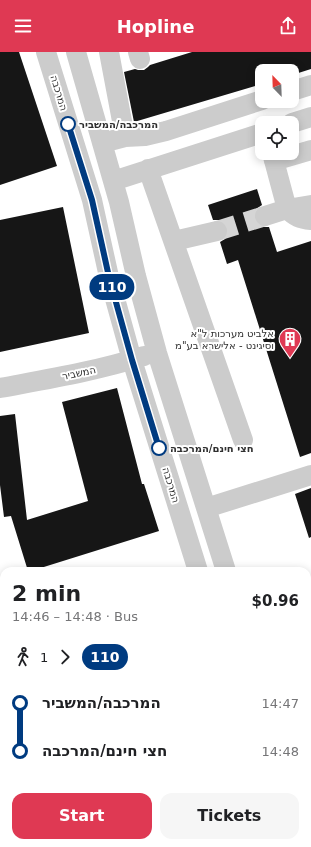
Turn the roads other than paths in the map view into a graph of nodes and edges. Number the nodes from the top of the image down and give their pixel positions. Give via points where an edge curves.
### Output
1 (46, 52) edge
2 (76, 52) edge
3 (109, 52) edge
4 (311, 85) edge
5 (299, 89) edge
6 (255, 102) edge
7 (311, 117) edge
8 (299, 121) edge
9 (255, 134) edge
10 (125, 137) junction
11 (102, 143) junction
12 (311, 150) edge
13 (299, 152) edge
14 (274, 160) edge
15 (148, 169) junction
16 (113, 181) junction
17 (311, 205) edge
18 (287, 209) junction
19 (265, 216) tunnel mouth
20 (311, 220) edge
21 (217, 231) tunnel mouth
22 (174, 241) junction
23 (157, 353) junction
24 (132, 360) junction
25 (0, 388) edge
26 (243, 440) dead end
27 (311, 475) edge
28 (206, 508) junction
29 (197, 567) edge
30 (225, 567) edge

1 - 24 street, המרכבה via 92,200 109,277
2 - 11 street
3 - 10 street
4 - 5 street
6 - 10 street via 166,131
7 - 8 street
9 - 15 street
10 - 11 street
11 - 16 street
12 - 13 street
14 - 18 street
15 - 16 street
15 - 22 street
16 - 23 street
17 - 18 street
18 - 19 street
18 - 20 street via 301,219
21 - 22 street
22 - 26 street
23 - 24 street, המשביר
23 - 28 street
24 - 25 street, המשביר
24 - 29 street, המרכבה
27 - 28 street
28 - 30 street

